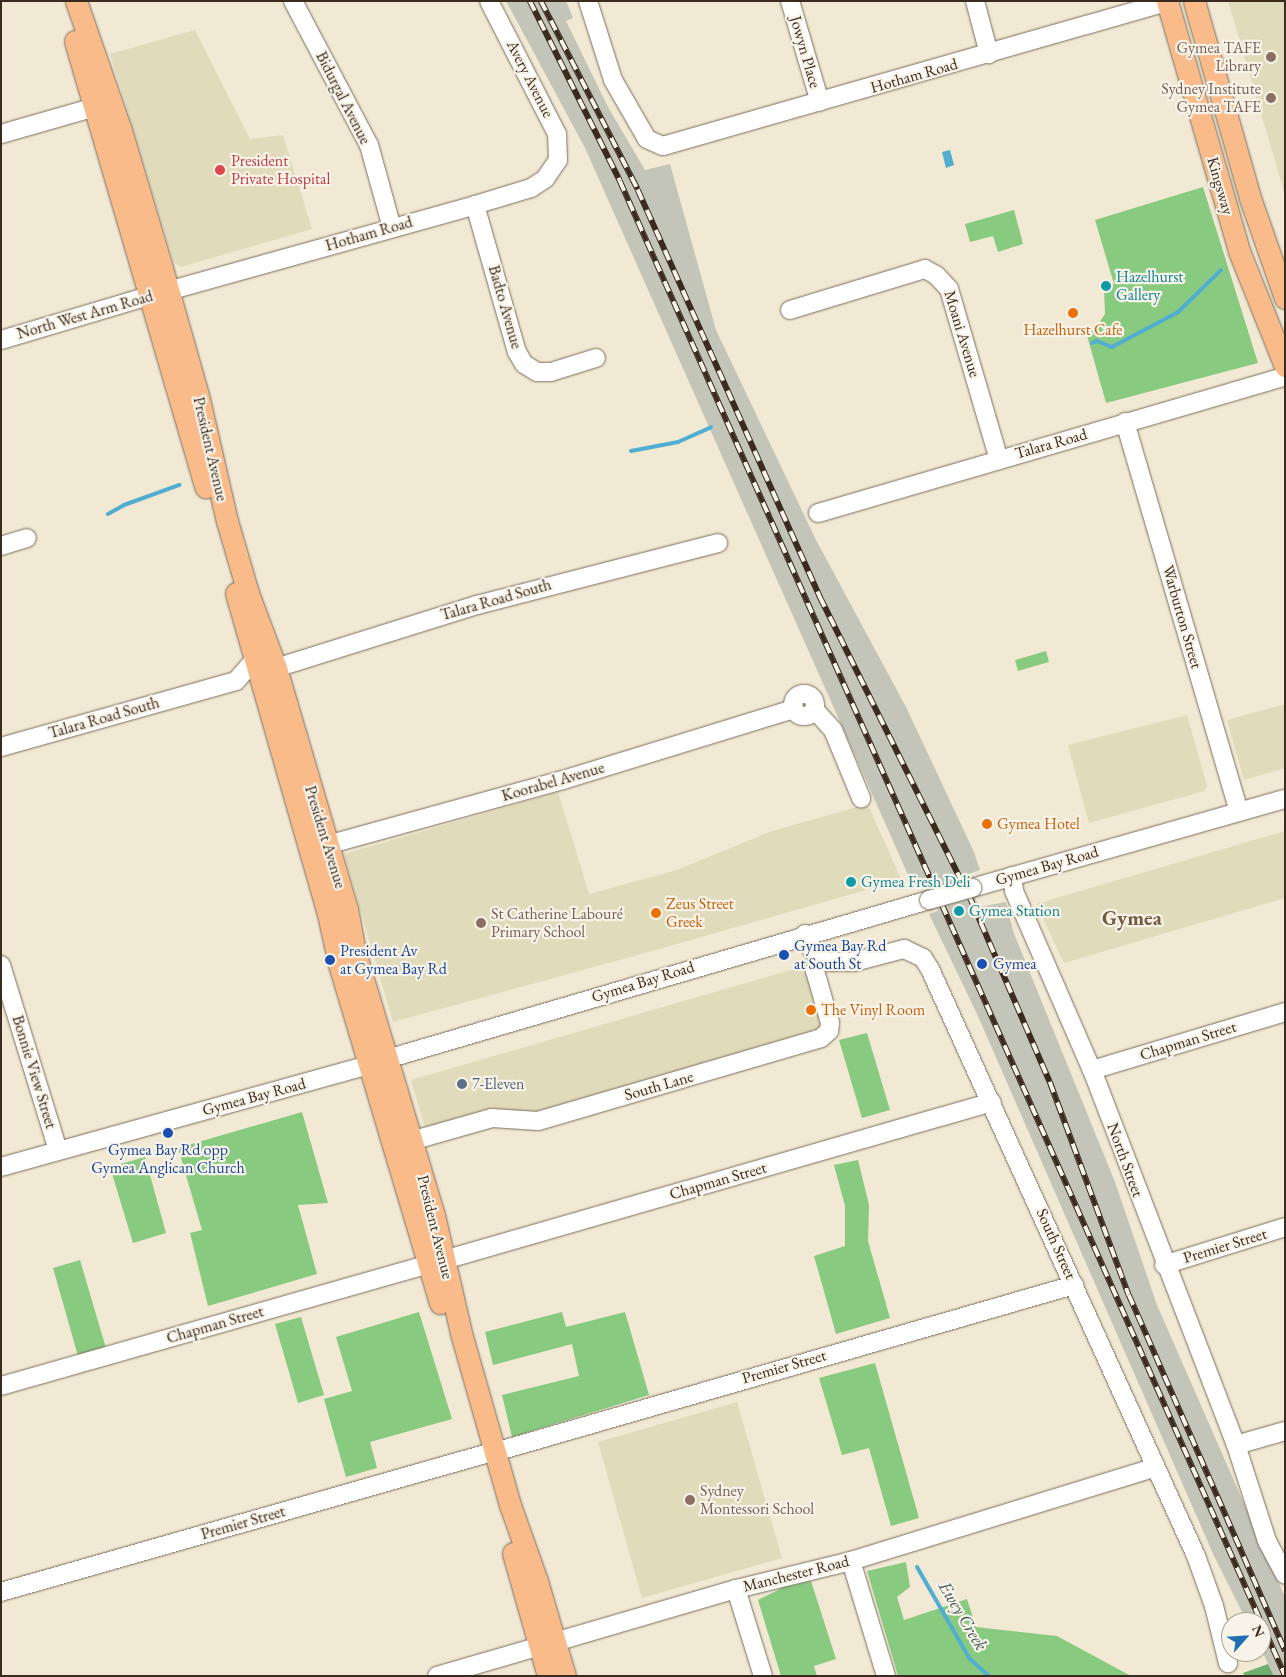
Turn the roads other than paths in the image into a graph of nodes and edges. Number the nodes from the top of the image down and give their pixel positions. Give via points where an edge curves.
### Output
1 (63, 1) edge
2 (76, 1) edge
3 (293, 1) edge
4 (489, 1) edge
5 (588, 1) edge
6 (790, 1) edge
7 (974, 1) edge
8 (1194, 1) edge
9 (1168, 2) edge
10 (989, 54) junction
11 (820, 102) junction
12 (103, 105) junction
13 (1, 134) edge
14 (558, 160) joint
15 (475, 205) junction
16 (392, 228) junction
17 (159, 294) junction
18 (1285, 298) edge
19 (790, 310) dead end
20 (1, 340) edge
21 (596, 358) dead end
22 (1285, 366) edge
23 (1285, 376) edge
24 (1125, 422) junction
25 (999, 460) junction
26 (818, 513) dead end
27 (27, 538) dead end
28 (718, 543) dead end
29 (1, 546) edge
30 (255, 659) junction
31 (276, 668) junction
32 (236, 681) junction
33 (267, 703) junction
34 (1, 747) edge
35 (286, 774) junction
36 (861, 798) dead end
37 (1285, 798) edge
38 (1239, 811) junction
39 (318, 847) junction
40 (1012, 876) junction
41 (805, 934) junction
42 (818, 958) junction
43 (1, 965) edge
44 (1285, 1012) edge
45 (378, 1062) junction
46 (1092, 1070) junction
47 (992, 1102) junction
48 (411, 1141) junction
49 (58, 1150) junction
50 (1, 1167) edge
51 (1285, 1227) edge
52 (436, 1262) junction
53 (1164, 1265) junction
54 (1074, 1285) junction
55 (1, 1386) edge
56 (1285, 1431) edge
57 (1236, 1445) junction
58 (490, 1453) junction
59 (1154, 1468) junction
60 (852, 1561) junction
61 (1285, 1575) edge
62 (736, 1589) junction
63 (1, 1592) edge
64 (1221, 1634) edge
65 (547, 1644) junction
66 (437, 1676) edge
67 (548, 1676) edge
68 (565, 1676) edge
69 (763, 1676) edge
70 (886, 1676) edge

1 - 12 main road, President Avenue
2 - 12 main road, President Avenue
3 - 16 street, Bidurgal Avenue via 369,145
4 - 14 street, Avery Avenue via 557,134
5 - 11 street, Hotham Road via 613,80 647,139 658,146 679,144
6 - 11 street, Jowyn Place
7 - 10 street
8 - 18 main road, Kingsway via 1250,198
9 - 10 street, Hotham Road
9 - 22 main road, Kingsway via 1239,251
10 - 11 street, Hotham Road
12 - 13 street
12 - 17 main road, President Avenue
14 - 15 street, Hotham Road via 539,184
15 - 16 street, Hotham Road
15 - 21 street, Badto Avenue via 517,352 524,364 537,372 551,372
16 - 17 street, Hotham Road
17 - 20 street, North West Arm Road
17 - 30 main road, President Avenue
17 - 31 main road, President Avenue via 199,399 227,521 248,593
19 - 25 street, Moani Avenue via 925,269 936,275 949,289
23 - 24 street, Talara Road
24 - 25 street, Talara Road
24 - 38 street, Warburton Street
25 - 26 street, Talara Road
27 - 29 street
28 - 31 street, Talara Road South via 477,605
30 - 32 street
30 - 33 main road, President Avenue
31 - 35 main road via 269,678 280,722
31 - 39 main road, President Avenue
32 - 33 street via 253,688
32 - 34 street, Talara Road South
33 - 35 main road, President Avenue
35 - 39 main road, President Avenue
36 - 39 street, Koorabel Avenue via 833,730 814,709 812,698 804,694 794,700 794,709 564,780
37 - 38 street, Gymea Bay Road
38 - 40 street, Gymea Bay Road
39 - 45 main road, President Avenue
40 - 41 street, Gymea Bay Road, bridge
40 - 46 street, North Street via 1014,891
41 - 42 street
41 - 45 street, Gymea Bay Road
42 - 47 street, South Street via 833,963 854,962 904,949 923,958 939,985
42 - 48 street, South Lane via 815,970 830,1023 829,1031 821,1038 538,1121 492,1118
43 - 49 street, Bonnie View Street
44 - 46 street, Chapman Street
45 - 48 main road, President Avenue
45 - 49 street, Gymea Bay Road
45 - 52 main road, President Avenue
46 - 53 street, North Street
47 - 52 street, Chapman Street
47 - 54 street, South Street
48 - 52 main road, President Avenue
49 - 50 street, Gymea Bay Road
51 - 53 street, Premier Street
52 - 55 street, Chapman Street
52 - 58 main road, President Avenue via 461,1333
53 - 57 street, North Street
54 - 58 street, Premier Street
54 - 59 street, South Street
56 - 57 street
57 - 61 street, North Street via 1267,1540
58 - 63 street, Premier Street
58 - 65 main road, President Avenue
59 - 60 street, Manchester Road
59 - 64 street, South Street via 1196,1556
60 - 62 street, Manchester Road
60 - 70 street
62 - 65 street, Manchester Road
62 - 69 street
65 - 66 street, Manchester Road
65 - 67 main road, President Avenue
65 - 68 main road, President Avenue

